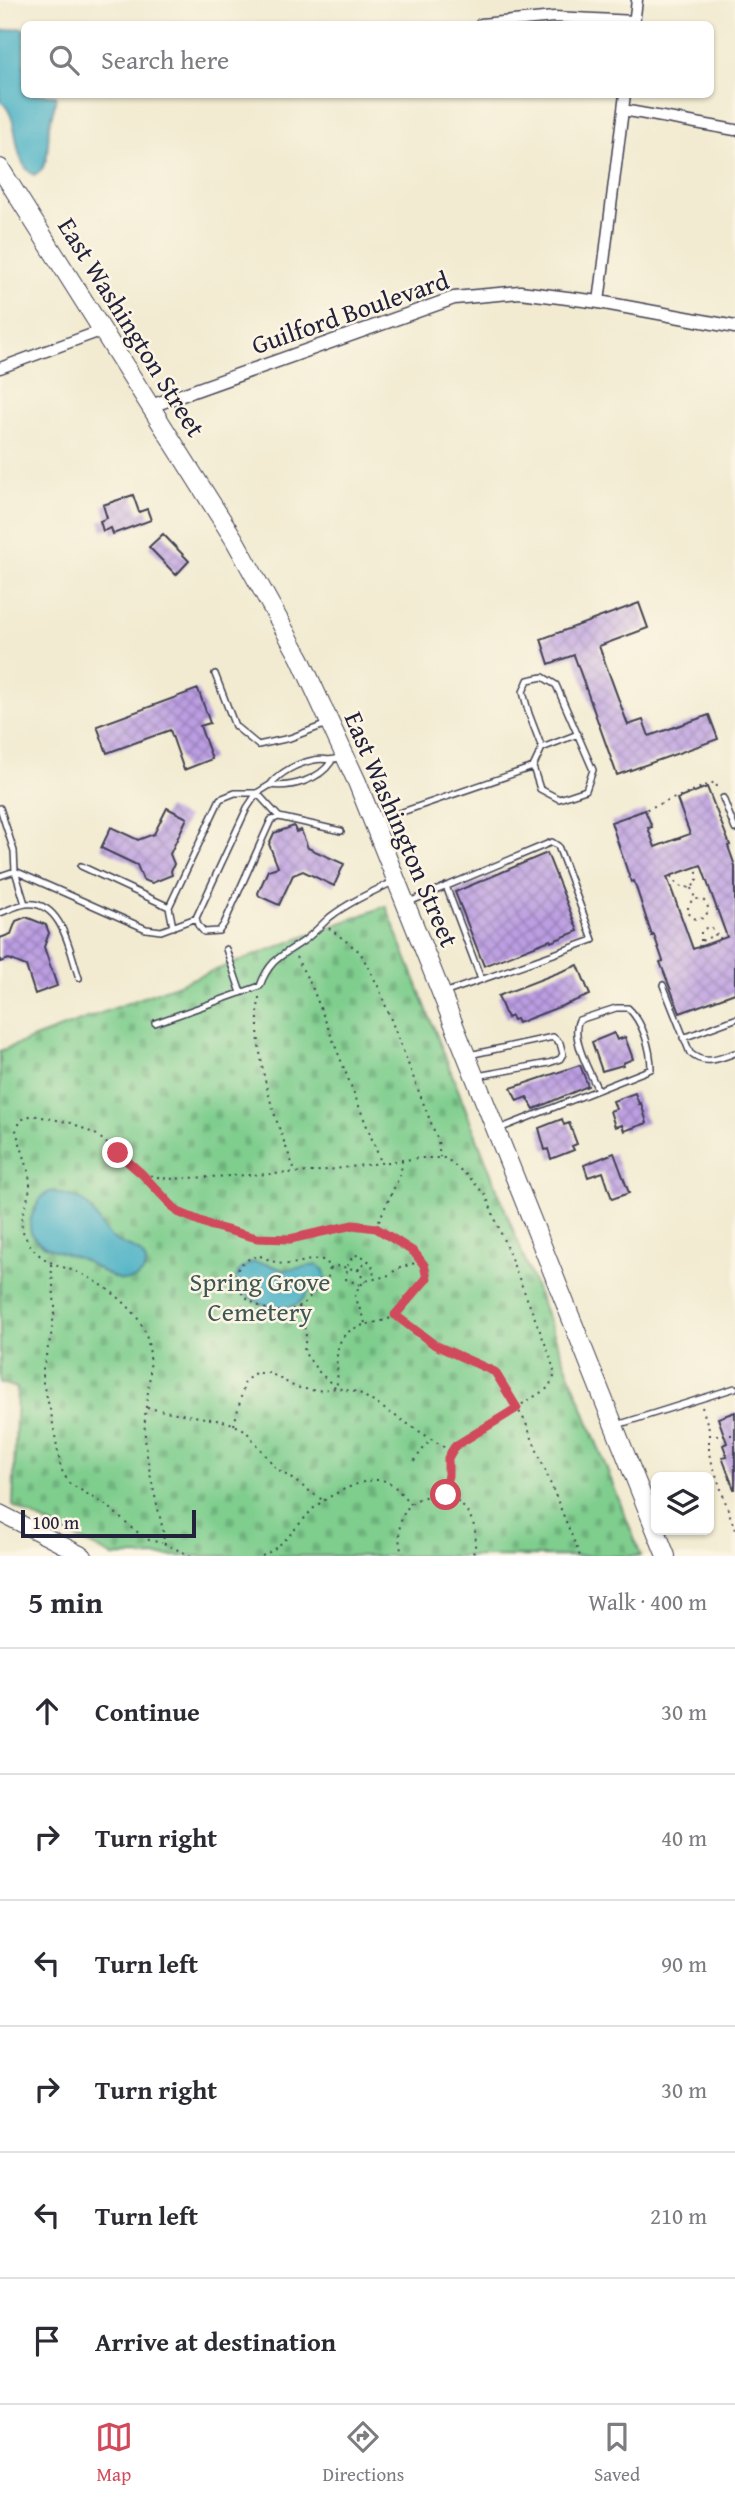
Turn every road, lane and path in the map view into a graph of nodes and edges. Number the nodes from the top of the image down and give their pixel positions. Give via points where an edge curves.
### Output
1 (637, 0) edge
2 (512, 21) edge
3 (618, 21) edge
4 (634, 21) edge
5 (624, 98) edge
6 (623, 110) junction
7 (735, 130) edge
8 (0, 168) edge
9 (599, 302) junction
10 (735, 327) edge
11 (103, 330) junction
12 (0, 368) edge
13 (151, 406) junction
14 (215, 674) dead end
15 (330, 723) junction
16 (578, 734) junction
17 (542, 748) junction
18 (338, 759) junction
19 (533, 767) junction
20 (270, 785) junction
21 (257, 793) junction
22 (723, 798) joint
23 (0, 808) edge
24 (279, 817) junction
25 (627, 817) dead end
26 (373, 822) junction
27 (735, 829) edge
28 (341, 831) dead end
29 (81, 866) dead end
30 (697, 867) dead end
31 (15, 871) junction
32 (0, 876) edge
33 (671, 876) dead end
34 (396, 880) junction
35 (446, 886) junction
36 (691, 888) junction
37 (695, 899) junction
38 (25, 904) junction
39 (406, 904) junction
40 (708, 906) junction
41 (169, 907) junction
42 (702, 907) dead end
43 (694, 910) dead end
44 (689, 912) junction
45 (0, 913) edge
46 (196, 918) junction
47 (323, 924) junction
48 (173, 927) junction
49 (718, 934) junction
50 (721, 939) dead end
51 (701, 941) junction
52 (699, 947) dead end
53 (292, 948) junction
54 (226, 949) dead end
55 (79, 978) dead end
56 (481, 979) junction
57 (663, 985) dead end
58 (260, 986) junction
59 (241, 993) junction
60 (442, 994) junction
61 (735, 1019) edge
62 (155, 1023) dead end
63 (683, 1038) junction
64 (735, 1053) edge
65 (466, 1055) junction
66 (474, 1077) junction
67 (598, 1090) junction
68 (496, 1130) junction
69 (440, 1158) junction
70 (402, 1161) junction
71 (381, 1163) junction
72 (296, 1173) junction
73 (142, 1174) junction
74 (376, 1228) junction
75 (367, 1260) junction
76 (421, 1261) junction
77 (51, 1264) junction
78 (347, 1267) junction
79 (329, 1269) junction
80 (358, 1270) junction
81 (373, 1279) junction
82 (365, 1282) junction
83 (361, 1285) junction
84 (299, 1307) junction
85 (395, 1315) junction
86 (365, 1324) junction
87 (336, 1388) junction
88 (735, 1388) edge
89 (701, 1406) dead end
90 (147, 1408) junction
91 (517, 1408) junction
92 (234, 1425) junction
93 (614, 1426) junction
94 (709, 1435) junction
95 (735, 1435) edge
96 (431, 1439) junction
97 (452, 1452) junction
98 (414, 1461) dead end
99 (441, 1496) junction
100 (324, 1501) junction
101 (411, 1505) junction
102 (0, 1513) edge
103 (735, 1530) edge
104 (163, 1543) junction
105 (84, 1556) edge
106 (191, 1556) edge
107 (262, 1556) edge
108 (403, 1556) edge
109 (472, 1556) edge
110 (580, 1556) edge
111 (666, 1556) edge

1 - 4 street
2 - 3 street via 554,17
5 - 6 street
6 - 7 street
6 - 9 street
8 - 11 highway, East Washington Street
9 - 10 street, Guilford Boulevard
9 - 13 street, Guilford Boulevard via 520,292 454,298
11 - 12 street
11 - 13 highway, East Washington Street
13 - 15 highway, East Washington Street via 268,598
14 - 15 lane via 235,726 258,744
15 - 18 highway, East Washington Street
16 - 17 lane
16 - 17 lane via 556,685 543,677 528,680 523,691
16 - 19 lane via 593,770 586,790 559,799 540,789
17 - 19 lane
18 - 20 lane via 323,773 284,787
18 - 20 lane via 316,759 279,774
18 - 26 highway, East Washington Street
19 - 26 lane
20 - 21 lane
21 - 24 lane
21 - 41 lane via 235,793 220,799
21 - 46 lane
22 - 25 path via 715,782
22 - 27 lane
23 - 31 lane via 14,851
24 - 28 lane
24 - 46 lane via 271,820 219,931 204,932
26 - 34 highway, East Washington Street
29 - 41 lane
30 - 36 path via 697,882
31 - 32 lane
31 - 38 lane
31 - 48 lane via 146,929
33 - 36 path via 678,886
34 - 39 highway, East Washington Street
34 - 47 lane via 354,901
35 - 39 lane
35 - 56 lane
35 - 56 lane via 552,842 558,846 593,940
36 - 37 path
37 - 40 path
37 - 44 path
38 - 45 lane
38 - 55 lane via 45,908 61,924
39 - 60 highway, East Washington Street
40 - 42 path
40 - 44 path via 702,919
41 - 48 lane
43 - 44 path
46 - 48 lane
47 - 53 lane
47 - 69 path via 360,952 378,986 438,1141
49 - 50 path
49 - 51 path
49 - 51 path via 706,928
51 - 52 path
53 - 58 lane via 272,962
53 - 71 path via 312,987
54 - 59 lane
56 - 60 lane
57 - 63 lane
58 - 59 lane
58 - 72 path via 257,1033 262,1076
59 - 62 lane
60 - 65 highway, East Washington Street
61 - 63 lane
63 - 64 lane via 697,1059 708,1062
65 - 66 highway, East Washington Street
65 - 66 lane via 553,1037 563,1054 549,1063
66 - 68 highway, East Washington Street
67 - 67 lane via 651,1069 637,1016 628,1008 579,1020 576,1026 579,1046
67 - 68 lane
68 - 93 highway, East Washington Street
69 - 70 path
69 - 91 path via 446,1158 486,1196 550,1356 555,1374 548,1388
70 - 71 path
70 - 74 path
71 - 72 path
72 - 73 path via 168,1179
73 - 74 path via 178,1212 257,1238 290,1239 353,1225
73 - 77 path via 97,1135 72,1123 32,1115 21,1119 16,1130 30,1185 20,1220 35,1252
74 - 76 path
75 - 78 path via 359,1254 353,1256
75 - 80 path
75 - 81 path via 374,1267
76 - 81 path
76 - 85 path via 427,1278
77 - 90 path via 93,1280 132,1312 144,1330 151,1361
77 - 104 path via 55,1307 43,1384 61,1469 69,1483 109,1507 149,1540
78 - 79 path
78 - 80 path
78 - 83 path via 346,1279
79 - 84 path via 324,1285
79 - 84 path via 324,1259 278,1264 260,1256 246,1258 237,1268 234,1282 251,1303 276,1310
80 - 82 path
81 - 82 path
82 - 83 path
83 - 86 path via 355,1296
84 - 87 path via 306,1334 304,1352
85 - 86 path
85 - 91 path via 435,1345 495,1372
86 - 87 path via 339,1342
87 - 92 path via 316,1391 295,1387 270,1373 255,1373 245,1381
87 - 96 path via 358,1392
88 - 93 lane
89 - 94 path
90 - 92 path
90 - 104 path via 146,1452
91 - 97 path
91 - 110 path
92 - 100 path via 245,1430 276,1468
93 - 111 highway, East Washington Street
94 - 95 path
94 - 103 path via 712,1463
96 - 97 path
96 - 98 path
97 - 99 path
99 - 101 path via 425,1497
99 - 109 path via 464,1509 476,1528
100 - 101 path via 350,1487 386,1481
100 - 107 path
101 - 108 path via 398,1526
102 - 105 main road
104 - 106 path

